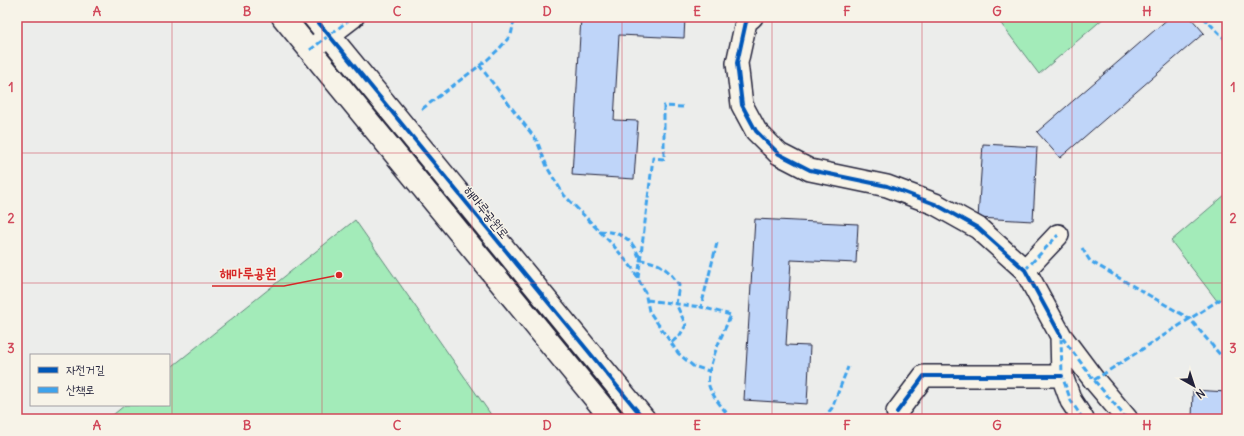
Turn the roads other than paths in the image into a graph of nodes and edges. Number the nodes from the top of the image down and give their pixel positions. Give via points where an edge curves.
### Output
1 (283, 17) edge
2 (314, 17) edge
3 (346, 17) edge
4 (352, 17) edge
5 (752, 17) edge
6 (328, 35) junction
7 (310, 50) junction
8 (1058, 235) dead end
9 (1025, 270) junction
10 (1061, 336) junction
11 (1062, 376) junction
12 (897, 412) dead end
13 (612, 419) edge
14 (644, 419) edge
15 (1083, 419) edge
16 (1127, 419) edge

1 - 7 street
2 - 6 street, 해마루공원로
3 - 6 street
4 - 6 street
5 - 9 street via 746,22 737,63 742,105 756,131 778,154 810,170 887,186 935,204 978,228
6 - 7 street
6 - 14 street, 해마루공원로
7 - 13 street
8 - 9 street
9 - 10 street
10 - 11 street
10 - 16 street
11 - 12 street via 924,376
11 - 15 street via 1071,401

